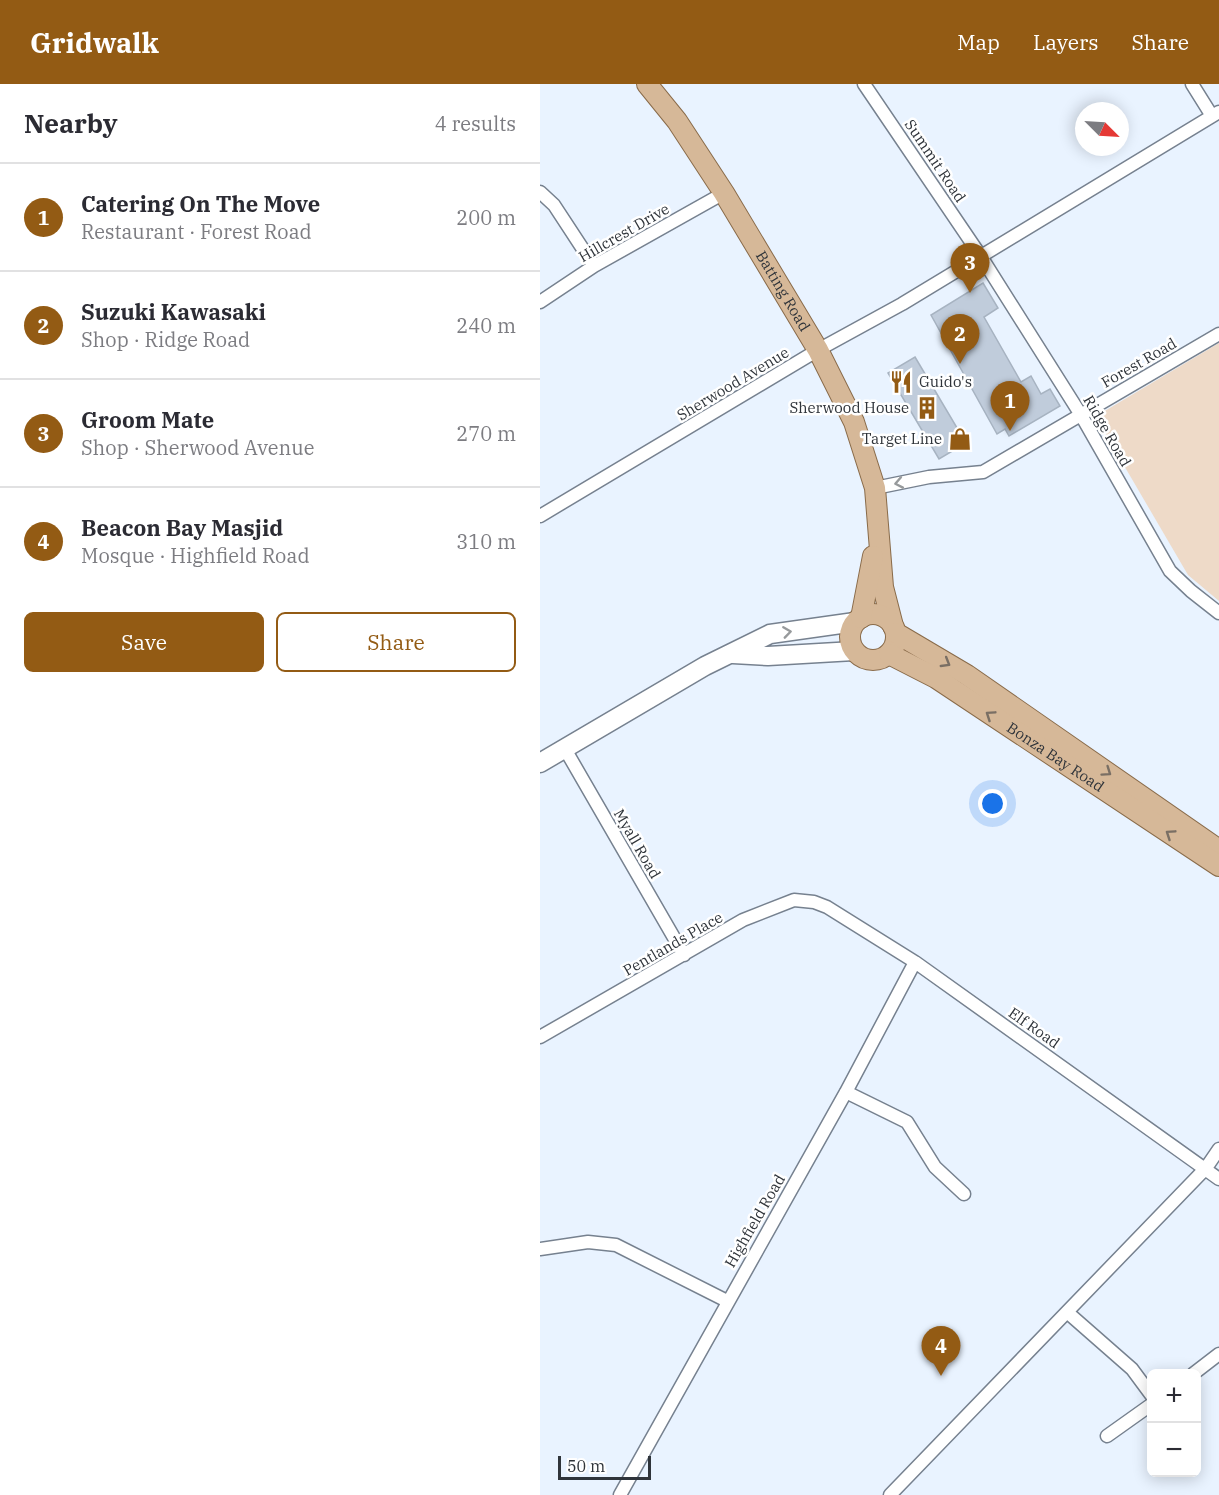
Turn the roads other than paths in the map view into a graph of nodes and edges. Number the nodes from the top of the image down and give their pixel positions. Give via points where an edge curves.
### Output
1 (647, 84) edge
2 (864, 84) edge
3 (1192, 84) edge
4 (1216, 114) edge
5 (540, 192) edge
6 (724, 193) junction
7 (980, 255) junction
8 (594, 266) junction
9 (540, 302) edge
10 (1219, 334) edge
11 (818, 350) junction
12 (1081, 415) junction
13 (875, 488) junction
14 (540, 516) edge
15 (877, 517) junction
16 (1219, 613) edge
17 (858, 620) junction
18 (895, 629) junction
19 (854, 651) junction
20 (733, 654) junction
21 (889, 654) junction
22 (565, 749) junction
23 (540, 763) edge
24 (1219, 850) edge
25 (1219, 866) edge
26 (827, 907) joint
27 (684, 955) junction
28 (915, 962) junction
29 (540, 1037) edge
30 (846, 1092) junction
31 (1219, 1149) edge
32 (1206, 1168) junction
33 (1219, 1179) edge
34 (964, 1194) dead end
35 (540, 1249) edge
36 (727, 1301) junction
37 (1067, 1312) junction
38 (1219, 1354) edge
39 (1200, 1369) edge
40 (1147, 1389) edge
41 (1147, 1408) edge
42 (1107, 1436) dead end
43 (620, 1495) edge
44 (890, 1495) edge

1 - 6 main road, Batting Road via 677,121
2 - 7 street, Summit Road
3 - 4 street
4 - 7 street, Sherwood Avenue
5 - 8 street via 554,205
6 - 8 street, Hillcrest Drive
6 - 11 main road, Batting Road
7 - 11 street, Sherwood Avenue
7 - 12 street, Ridge Road
8 - 9 street, Hillcrest Drive
10 - 12 street, Forest Road
11 - 13 main road, Batting Road via 854,422
11 - 14 street, Sherwood Avenue
12 -> 13 street, Forest Road via 983,472
12 - 16 street, Ridge Road via 1170,571
13 - 15 main road, Batting Road
15 - 17 main road, Batting Road via 871,572
15 - 18 main road, Batting Road via 883,587
17 - 18 main road via 868,615 882,616
17 - 19 main road via 850,636
20 -> 17 street via 770,634
18 - 21 main road
18 -> 24 main road, Bonza Bay Road
19 - 20 street
19 - 21 main road via 867,660
20 - 22 street via 710,663
25 -> 21 main road, Bonza Bay Road via 936,678
22 - 23 street
22 - 27 street, Myall Road
26 - 27 street, Pentlands Place via 803,900 780,904 743,920
26 - 28 street, Elf Road
27 - 29 street, Pentlands Place
28 - 30 street, Highfield Road
28 - 32 street, Elf Road
30 - 34 street via 907,1122 935,1167
30 - 36 street, Highfield Road
31 - 32 street
32 - 33 street, Elf Road
32 - 37 street
35 - 36 street via 588,1242 616,1245
36 - 43 street, Highfield Road
37 - 40 street via 1132,1369
37 - 44 street
38 - 39 street
41 - 42 street

